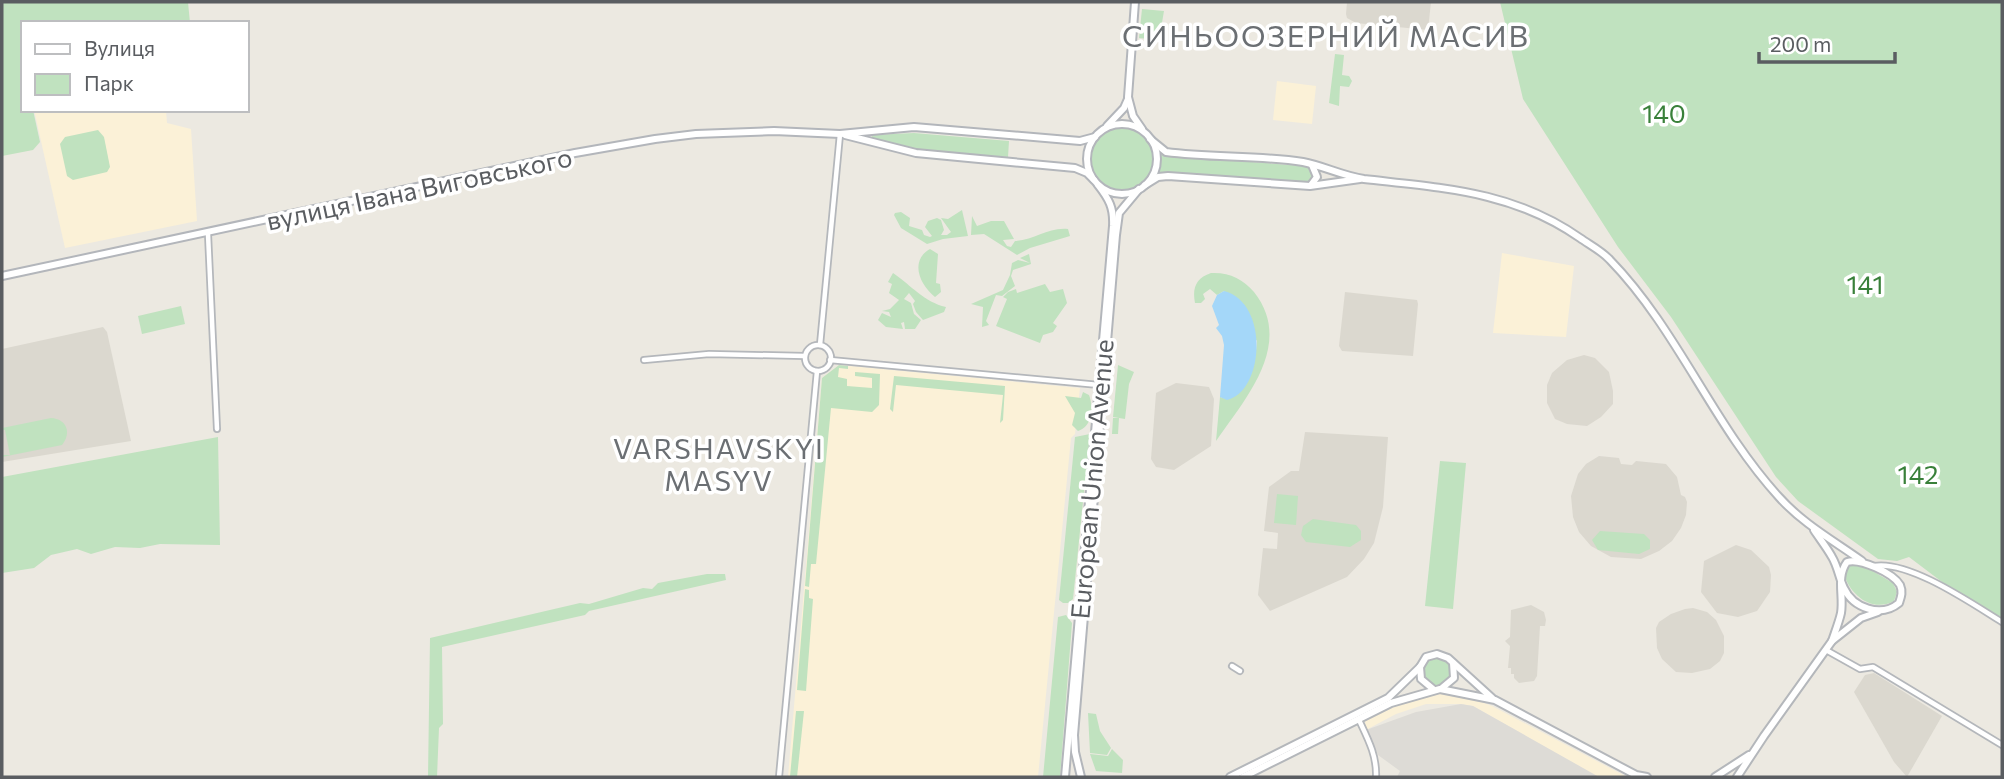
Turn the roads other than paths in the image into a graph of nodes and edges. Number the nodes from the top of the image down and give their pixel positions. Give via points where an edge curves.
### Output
1 (1135, 2) edge
2 (1128, 97) junction
3 (1105, 128) junction
4 (840, 134) junction
5 (1148, 136) junction
6 (1095, 137) junction
7 (1311, 164) junction
8 (1361, 178) junction
9 (1096, 183) junction
10 (1310, 186) junction
11 (1142, 187) junction
12 (208, 234) junction
13 (2, 276) edge
14 (820, 345) junction
15 (805, 356) junction
16 (644, 360) dead end
17 (831, 360) junction
18 (817, 371) junction
19 (1101, 385) junction
20 (217, 429) dead end
21 (1811, 525) junction
22 (1862, 561) junction
23 (1872, 566) junction
24 (1909, 570) junction
25 (1842, 582) junction
26 (1899, 584) junction
27 (1883, 610) junction
28 (2002, 622) edge
29 (1832, 641) junction
30 (1826, 650) junction
31 (1452, 661) junction
32 (1232, 666) dead end
33 (1420, 667) junction
34 (1240, 671) dead end
35 (1437, 689) junction
36 (1495, 700) junction
37 (1359, 720) junction
38 (2002, 745) edge
39 (1753, 752) junction
40 (1638, 776) edge
41 (779, 777) edge
42 (1065, 777) edge
43 (1081, 777) edge
44 (1230, 777) edge
45 (1243, 777) edge
46 (1376, 777) edge
47 (1647, 777) edge
48 (1715, 777) edge
49 (1737, 777) edge

1 - 2 main road
2 - 3 main road
2 - 5 main road via 1133,116
3 - 5 main road via 1129,125
3 - 6 main road
4 - 6 main road, вулиця Івана Виговського via 914,127 1080,142
4 - 9 main road, вулиця Івана Виговського via 916,153 1074,168
4 - 12 main road, вулиця Івана Виговського via 774,131 655,139
4 - 14 street
5 - 7 main road via 1166,152
5 - 11 main road via 1157,159 1154,174
6 - 9 main road via 1087,162
7 - 8 main road
7 - 10 main road via 1317,177
8 - 10 main road
8 - 21 main road via 1444,187 1511,201 1559,224 1609,258 1646,303 1741,449 1777,495
9 - 11 main road via 1118,194
9 - 19 main road, European Union Avenue via 1114,211
10 - 11 main road via 1168,176
11 - 19 main road, European Union Avenue via 1119,213
12 - 13 main road, вулиця Івана Виговського
12 - 20 street
14 - 15 street via 810,347
14 - 17 street
15 - 16 street via 709,354
15 - 18 street via 807,366
17 - 18 street
17 - 19 street
18 - 41 street
19 - 42 main road, European Union Avenue
19 - 43 main road, European Union Avenue via 1074,735
21 - 22 main road
21 - 25 main road via 1832,556
22 - 23 main road
22 - 25 main road via 1847,562
23 - 24 street
23 - 26 main road
24 - 26 street via 1899,573
24 - 28 street
25 - 27 main road via 1857,603
25 - 29 main road via 1841,613
26 - 27 main road via 1899,603
27 - 29 main road via 1861,618
29 - 30 main road
30 - 38 street via 1860,669 1873,667
30 - 39 main road
31 - 33 main road via 1432,654
31 - 35 main road via 1454,678
31 - 36 main road
32 - 34 street
33 - 35 main road via 1424,684
33 - 44 main road via 1388,698
35 - 36 main road
35 - 37 main road via 1391,703
36 - 40 main road
37 - 45 main road
37 - 46 street via 1377,764
39 - 48 main road
39 - 49 main road
40 - 47 main road

